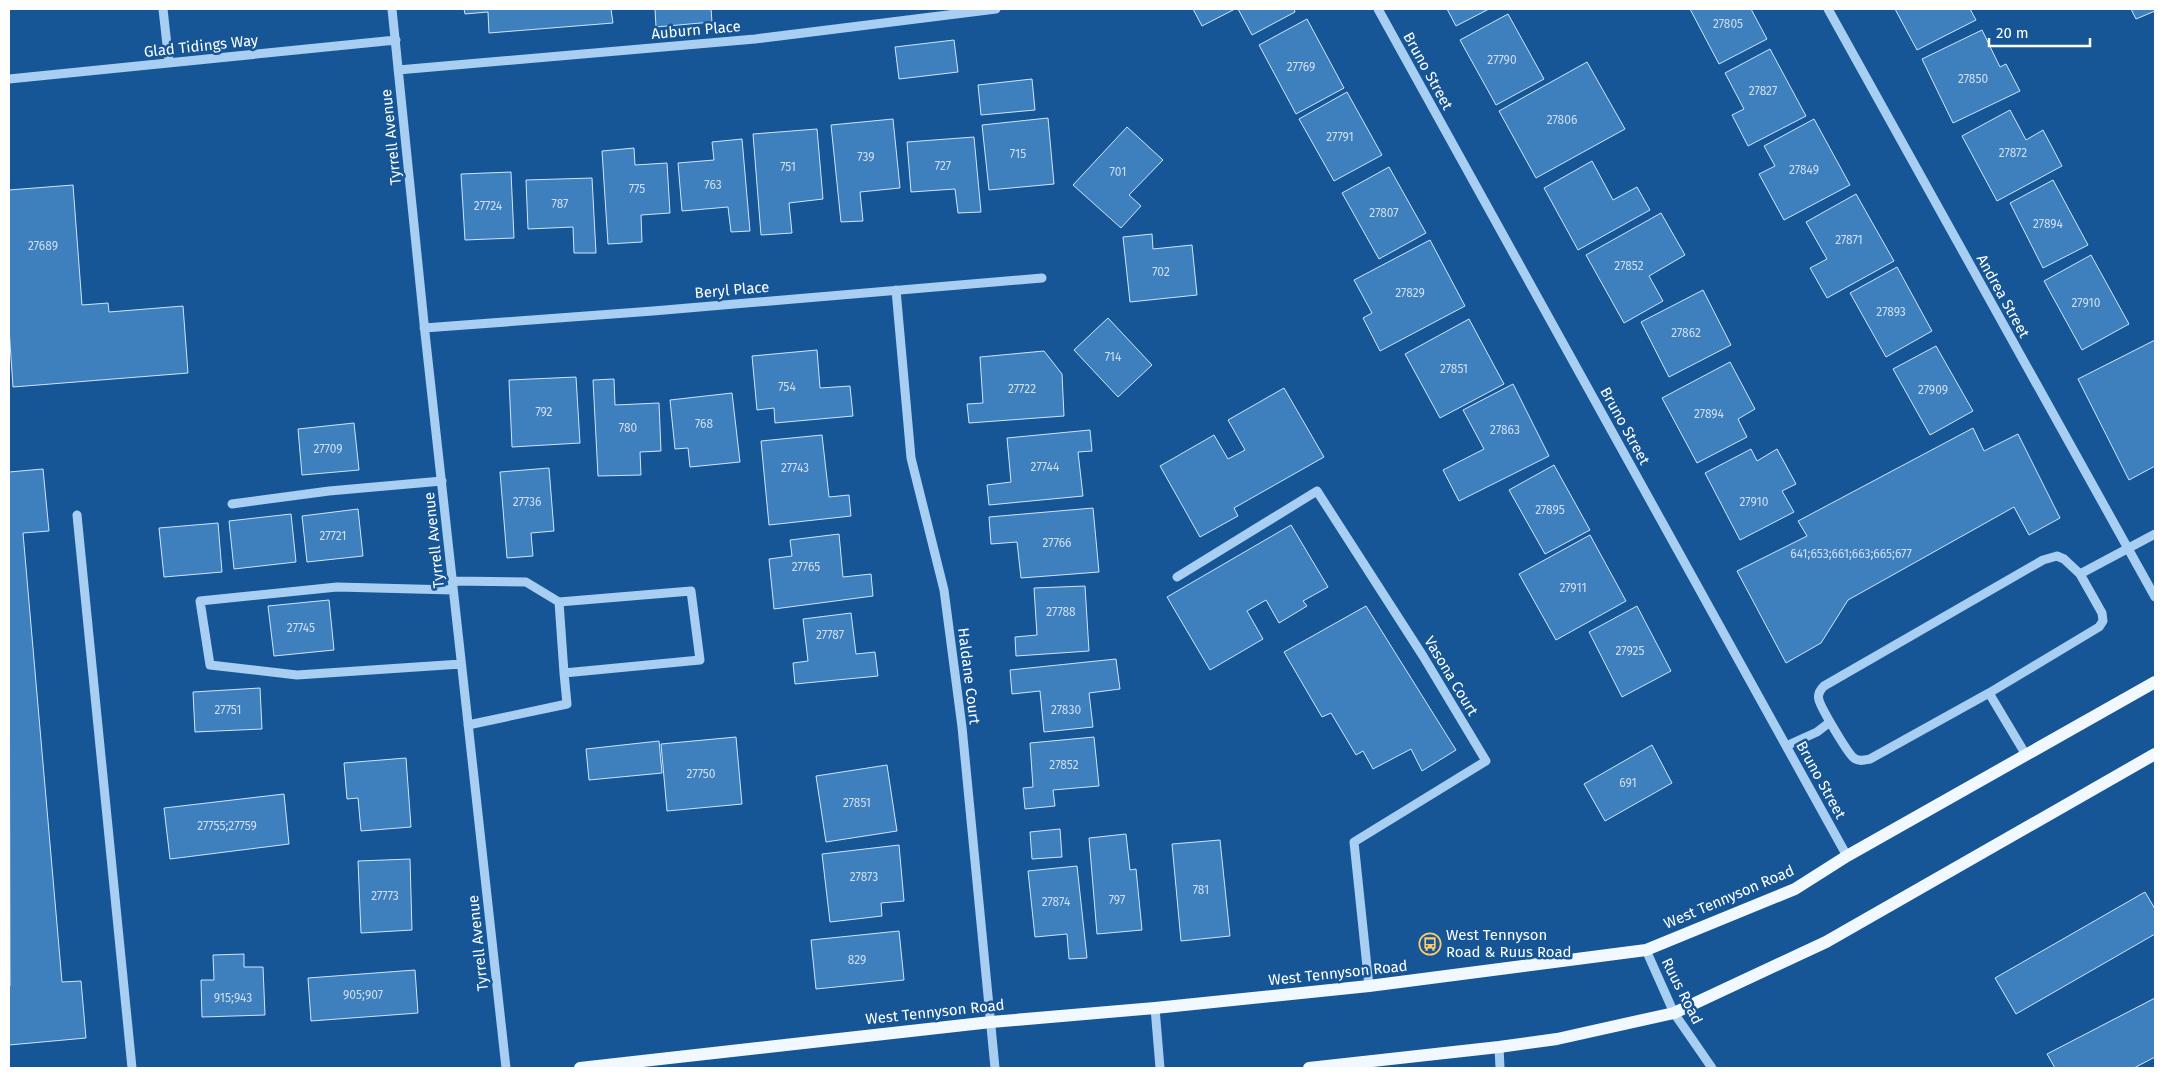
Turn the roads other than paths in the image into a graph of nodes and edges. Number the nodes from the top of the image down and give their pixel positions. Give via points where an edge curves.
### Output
1 (163, 9) edge
2 (392, 9) edge
3 (996, 9) edge
4 (1378, 9) edge
5 (1828, 9) edge
6 (396, 40) junction
7 (169, 63) junction
8 (398, 70) junction
9 (9, 79) edge
10 (1042, 278) dead end
11 (896, 290) junction
12 (424, 328) junction
13 (442, 481) junction
14 (232, 504) dead end
15 (77, 515) dead end
16 (2155, 534) edge
17 (2128, 548) junction
18 (2080, 574) junction
19 (1177, 577) dead end
20 (453, 585) junction
21 (2155, 597) edge
22 (560, 602) junction
23 (461, 664) junction
24 (564, 673) junction
25 (2155, 682) edge
26 (1989, 693) junction
27 (1830, 722) junction
28 (468, 725) junction
29 (1786, 746) junction
30 (2155, 754) edge
31 (2026, 755) junction
32 (1847, 856) junction
33 (1646, 950) junction
34 (1368, 986) junction
35 (1155, 1008) junction
36 (1674, 1013) junction
37 (990, 1022) junction
38 (1499, 1048) junction
39 (132, 1068) edge
40 (506, 1068) edge
41 (580, 1068) edge
42 (995, 1068) edge
43 (1160, 1068) edge
44 (1309, 1068) edge
45 (1500, 1068) edge
46 (1712, 1068) edge

1 - 7 street
2 - 6 street, Tyrrell Avenue
3 - 8 street, Auburn Place via 755,38
4 - 29 street, Bruno Street
5 - 17 street, Andrea Street
6 - 7 street, Glad Tidings Way
6 - 8 street, Tyrrell Avenue
7 - 9 street, Glad Tidings Way
8 - 12 street, Tyrrell Avenue
10 - 11 street, Beryl Place
11 - 12 street, Beryl Place
11 - 37 street, Haldane Court via 911,458 944,590 962,727
12 - 13 street, Tyrrell Avenue
13 - 14 street
13 - 20 street, Tyrrell Avenue
15 - 39 street
16 - 17 street
17 - 18 street
17 - 21 street, Andrea Street
18 - 26 street via 2102,613 2103,621 2099,627
18 - 27 street via 2057,556 2043,560 1824,686 1818,699
19 - 34 street, Vasona Court via 1317,492 1423,656 1486,761 1354,842
20 - 22 street via 526,582
20 - 23 street, Tyrrell Avenue
20 - 23 street via 337,587 200,601 210,665 297,675
22 - 24 street
22 - 24 street via 691,591 700,660
23 - 28 street, Tyrrell Avenue
24 - 28 street via 567,704
25 - 31 main road, West Tennyson Road
26 - 27 street via 1870,759 1854,758
26 - 31 street
27 - 29 street
28 - 40 street, Tyrrell Avenue
29 - 32 street, Bruno Street
30 - 36 main road via 1826,942
31 - 32 main road, West Tennyson Road
32 - 33 main road, West Tennyson Road via 1795,889
33 - 34 main road, West Tennyson Road
33 - 36 street, Ruus Road
34 - 35 main road, West Tennyson Road
35 - 37 main road, West Tennyson Road
35 - 43 street
36 - 38 main road
36 - 46 street, Ruus Road
37 - 41 main road, West Tennyson Road
37 - 42 street, Haldane Court
38 - 44 main road
38 - 45 street

